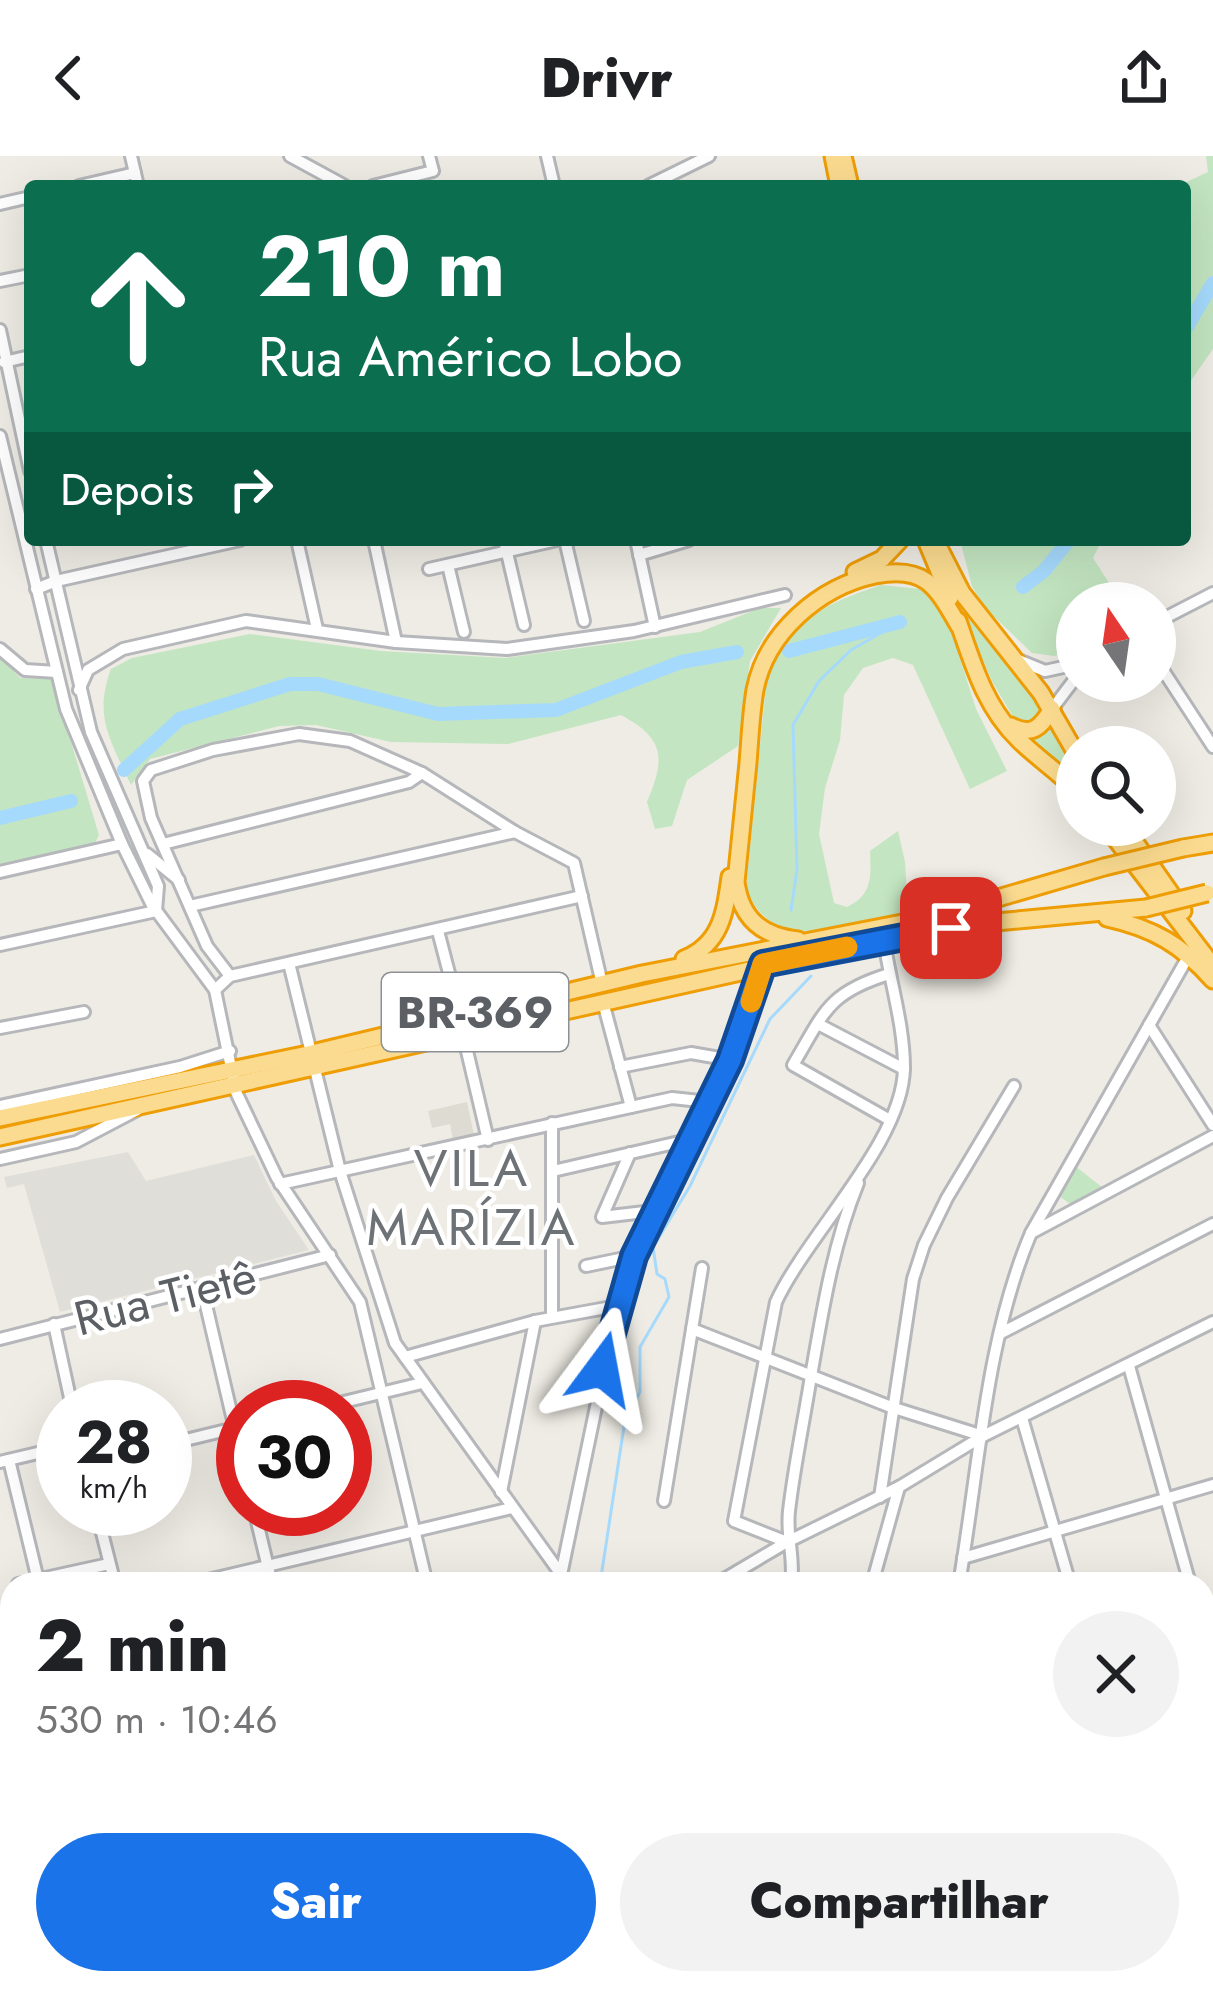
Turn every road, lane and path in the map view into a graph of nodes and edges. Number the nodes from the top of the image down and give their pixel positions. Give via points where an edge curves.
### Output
1 (131, 156) edge
2 (290, 156) edge
3 (429, 156) edge
4 (709, 156) edge
5 (136, 180) edge
6 (334, 180) edge
7 (399, 180) edge
8 (660, 180) edge
9 (0, 330) edge
10 (3, 362) edge
11 (24, 429) edge
12 (0, 436) edge
13 (24, 538) edge
14 (26, 546) edge
15 (47, 546) edge
16 (213, 546) edge
17 (298, 546) edge
18 (375, 546) edge
19 (506, 546) edge
20 (563, 546) edge
21 (637, 546) edge
22 (669, 546) edge
23 (894, 546) edge
24 (928, 546) edge
25 (939, 546) edge
26 (639, 555) junction
27 (448, 565) junction
28 (429, 569) dead end
29 (56, 581) junction
30 (36, 589) junction
31 (1213, 593) edge
32 (785, 595) dead end
33 (1176, 612) edge
34 (584, 621) dead end
35 (524, 626) dead end
36 (959, 626) junction
37 (655, 627) junction
38 (317, 629) junction
39 (464, 632) dead end
40 (396, 642) junction
41 (0, 649) edge
42 (1010, 656) junction
43 (1056, 668) edge
44 (57, 672) junction
45 (79, 690) junction
46 (1176, 690) edge
47 (1057, 702) edge
48 (1052, 709) junction
49 (999, 717) junction
50 (1061, 726) edge
51 (1213, 745) edge
52 (92, 756) junction
53 (422, 773) junction
54 (1056, 773) edge
55 (113, 804) junction
56 (515, 832) junction
57 (1213, 843) edge
58 (122, 844) junction
59 (163, 844) junction
60 (1121, 846) edge
61 (1138, 846) edge
62 (146, 853) junction
63 (0, 872) edge
64 (182, 882) junction
65 (1210, 892) edge
66 (582, 896) junction
67 (190, 906) junction
68 (156, 911) junction
69 (1081, 916) junction
70 (438, 931) junction
71 (884, 940) junction
72 (810, 941) junction
73 (0, 945) edge
74 (1213, 952) edge
75 (1189, 955) junction
76 (289, 963) junction
77 (763, 964) junction
78 (1213, 966) edge
79 (642, 974) junction
80 (889, 974) junction
81 (230, 976) junction
82 (1213, 980) edge
83 (602, 984) junction
84 (215, 990) junction
85 (603, 1002) junction
86 (84, 1012) dead end
87 (460, 1016) junction
88 (818, 1024) junction
89 (1149, 1025) junction
90 (0, 1028) edge
91 (463, 1034) junction
92 (232, 1059) junction
93 (730, 1060) junction
94 (310, 1061) junction
95 (180, 1067) junction
96 (620, 1067) junction
97 (904, 1069) junction
98 (209, 1072) junction
99 (1014, 1086) dead end
100 (236, 1087) junction
101 (710, 1102) junction
102 (0, 1106) edge
103 (144, 1106) junction
104 (631, 1107) junction
105 (0, 1118) edge
106 (890, 1120) junction
107 (552, 1123) junction
108 (1213, 1124) edge
109 (1213, 1136) edge
110 (0, 1137) edge
111 (692, 1139) junction
112 (488, 1140) junction
113 (631, 1152) junction
114 (0, 1159) edge
115 (864, 1168) junction
116 (340, 1171) junction
117 (553, 1171) junction
118 (280, 1184) junction
119 (653, 1211) junction
120 (1213, 1224) edge
121 (1031, 1234) junction
122 (330, 1255) junction
123 (634, 1256) junction
124 (586, 1266) dead end
125 (703, 1268) dead end
126 (202, 1288) junction
127 (377, 1291) junction
128 (360, 1301) junction
129 (1007, 1304) junction
130 (616, 1306) junction
131 (552, 1317) junction
132 (1032, 1317) junction
133 (535, 1321) junction
134 (1213, 1322) edge
135 (55, 1324) junction
136 (692, 1329) junction
137 (1001, 1333) junction
138 (0, 1339) edge
139 (395, 1342) junction
140 (373, 1350) junction
141 (405, 1357) junction
142 (763, 1357) junction
143 (1129, 1366) junction
144 (811, 1376) junction
145 (66, 1380) edge
146 (226, 1380) edge
147 (422, 1383) junction
148 (382, 1393) junction
149 (372, 1395) edge
150 (891, 1407) junction
151 (986, 1413) junction
152 (1018, 1420) junction
153 (983, 1436) junction
154 (969, 1438) junction
155 (36, 1453) edge
156 (508, 1453) junction
157 (4, 1461) edge
158 (979, 1464) junction
159 (489, 1476) junction
160 (1213, 1485) edge
161 (899, 1487) junction
162 (501, 1492) junction
163 (880, 1497) junction
164 (1166, 1499) junction
165 (664, 1501) dead end
166 (512, 1508) junction
167 (414, 1529) junction
168 (1055, 1531) junction
169 (103, 1536) edge
170 (260, 1536) edge
171 (570, 1540) junction
172 (787, 1542) junction
173 (548, 1558) junction
174 (964, 1558) junction
175 (110, 1564) junction
176 (267, 1566) junction
177 (35, 1572) edge
178 (78, 1572) edge
179 (112, 1572) edge
180 (242, 1572) edge
181 (269, 1572) edge
182 (424, 1572) edge
183 (558, 1572) edge
184 (565, 1572) edge
185 (736, 1572) edge
186 (792, 1572) edge
187 (875, 1572) edge
188 (961, 1572) edge
189 (1067, 1572) edge
190 (1187, 1572) edge

1 - 5 street
2 - 6 street
3 - 7 street via 433,172
4 - 8 street
9 - 10 street
10 - 11 street
12 - 13 street
14 - 30 street
15 - 29 street
16 - 29 street
17 - 38 street
18 - 40 street
19 - 27 street
19 - 35 street
20 - 34 street
21 - 26 street
22 - 26 street
23 - 79 highway via 808,596 767,642 748,690 719,929 700,952
24 - 36 highway
25 - 42 highway via 962,593
26 - 37 street
27 - 28 street
27 - 39 street
29 - 30 street
29 - 45 street
30 - 44 street
31 - 33 street
32 - 37 street
36 - 49 highway
36 - 72 highway via 925,579 890,572 821,598 769,654 755,691 738,899 761,930
37 - 40 street via 507,649
38 - 40 street
38 - 45 street via 246,621 155,640 88,670
41 - 44 street via 25,670
42 - 43 street
42 - 48 highway
44 - 52 street
45 - 52 street
46 - 51 street
47 - 48 street
48 - 49 highway via 1031,731
48 - 50 highway
49 - 54 highway
52 - 55 street
53 - 56 street
53 - 59 street
53 - 59 street via 350,741 299,734 213,750 151,770 143,781
55 - 58 street
55 - 62 street
56 - 66 street via 574,862
56 - 67 street
57 - 72 highway, BR-369, bridge
58 - 63 street
58 - 68 street
59 - 64 street
60 - 78 highway
61 - 74 highway
62 - 64 street
62 - 68 street via 158,886
64 - 67 street
65 - 69 highway, BR-369, bridge
66 - 70 street
66 - 83 street
67 - 81 street
68 - 73 street
68 - 84 street
69 - 71 highway, BR-369
69 - 75 highway via 1156,932
70 - 76 street
70 - 87 street
71 - 77 highway, BR-369
71 - 80 street
72 - 79 highway, BR-369
75 - 82 highway
75 - 89 street
76 - 81 street
76 - 94 street
77 - 85 highway, BR-369
77 - 93 street
79 - 83 highway, BR-369
80 - 88 street via 845,990
80 - 97 street
81 - 84 street
83 - 87 highway, BR-369
84 - 92 street
85 - 91 highway, BR-369
85 - 96 street
86 - 90 street
87 - 94 highway, BR-369
88 - 97 street
88 - 106 street via 793,1065
89 - 108 street
89 - 121 street
91 - 94 highway, BR-369
91 - 112 street
92 - 94 highway, BR-369
92 - 95 street
92 - 98 highway, BR-369
92 - 100 street
93 - 96 street via 691,1052
93 - 101 street
94 - 100 highway, BR-369
94 - 116 street
95 - 98 highway
95 - 102 street
96 - 104 street
97 - 106 street
98 - 105 highway, BR-369
99 - 150 street via 924,1245
100 - 103 highway, BR-369
100 - 118 street
101 - 104 street via 682,1097
101 - 111 street
103 - 110 highway, BR-369
103 - 114 street via 76,1142
104 - 107 street
106 - 115 street
107 - 112 street
107 - 117 street
109 - 121 street
111 - 113 street
111 - 119 street
112 - 116 street
113 - 117 street
113 - 119 street via 602,1217
115 - 142 street via 790,1272
115 - 144 street via 837,1240
116 - 118 street
116 - 127 street
117 - 131 street
118 - 122 street
119 - 123 street
120 - 132 street
121 - 129 street
122 - 126 street, Rua Tietê
122 - 128 street
123 - 124 street
123 - 130 street
125 - 136 street
126 - 135 street, Rua Tietê
126 - 146 street
127 - 128 street
127 - 139 street
128 - 140 street
129 - 132 street
129 - 137 street
130 - 131 street
130 - 171 street
131 - 133 street
132 - 137 street
133 - 141 street
133 - 156 street
134 - 143 street
135 - 138 street, Rua Tietê
135 - 145 street
136 - 142 street
136 - 165 street
137 - 151 street
139 - 140 street
139 - 141 street
140 - 148 street
141 - 147 street
142 - 144 street
142 - 172 street via 734,1521
143 - 152 street
143 - 164 street
144 - 150 street
144 - 172 street
147 - 148 street
147 - 159 street
148 - 149 street
148 - 167 street
150 - 154 street
150 - 163 street
151 - 152 street via 998,1422
151 - 153 street
151 - 154 street
152 - 153 street
152 - 168 street
153 - 154 street
153 - 158 street
154 - 158 street
154 - 161 street
155 - 157 street
156 - 159 street
156 - 162 street
157 - 177 street
158 - 174 street
159 - 162 street
160 - 164 street
161 - 163 street
161 - 187 street
162 - 166 street
163 - 172 street
164 - 168 street
164 - 190 street
166 - 167 street
166 - 173 street
167 - 176 street
167 - 182 street
168 - 174 street
168 - 189 street
169 - 175 street
170 - 176 street
171 - 173 street
171 - 184 street
172 - 185 street
172 - 186 street
173 - 183 street
174 - 188 street
175 - 178 street
175 - 179 street
176 - 180 street
176 - 181 street

